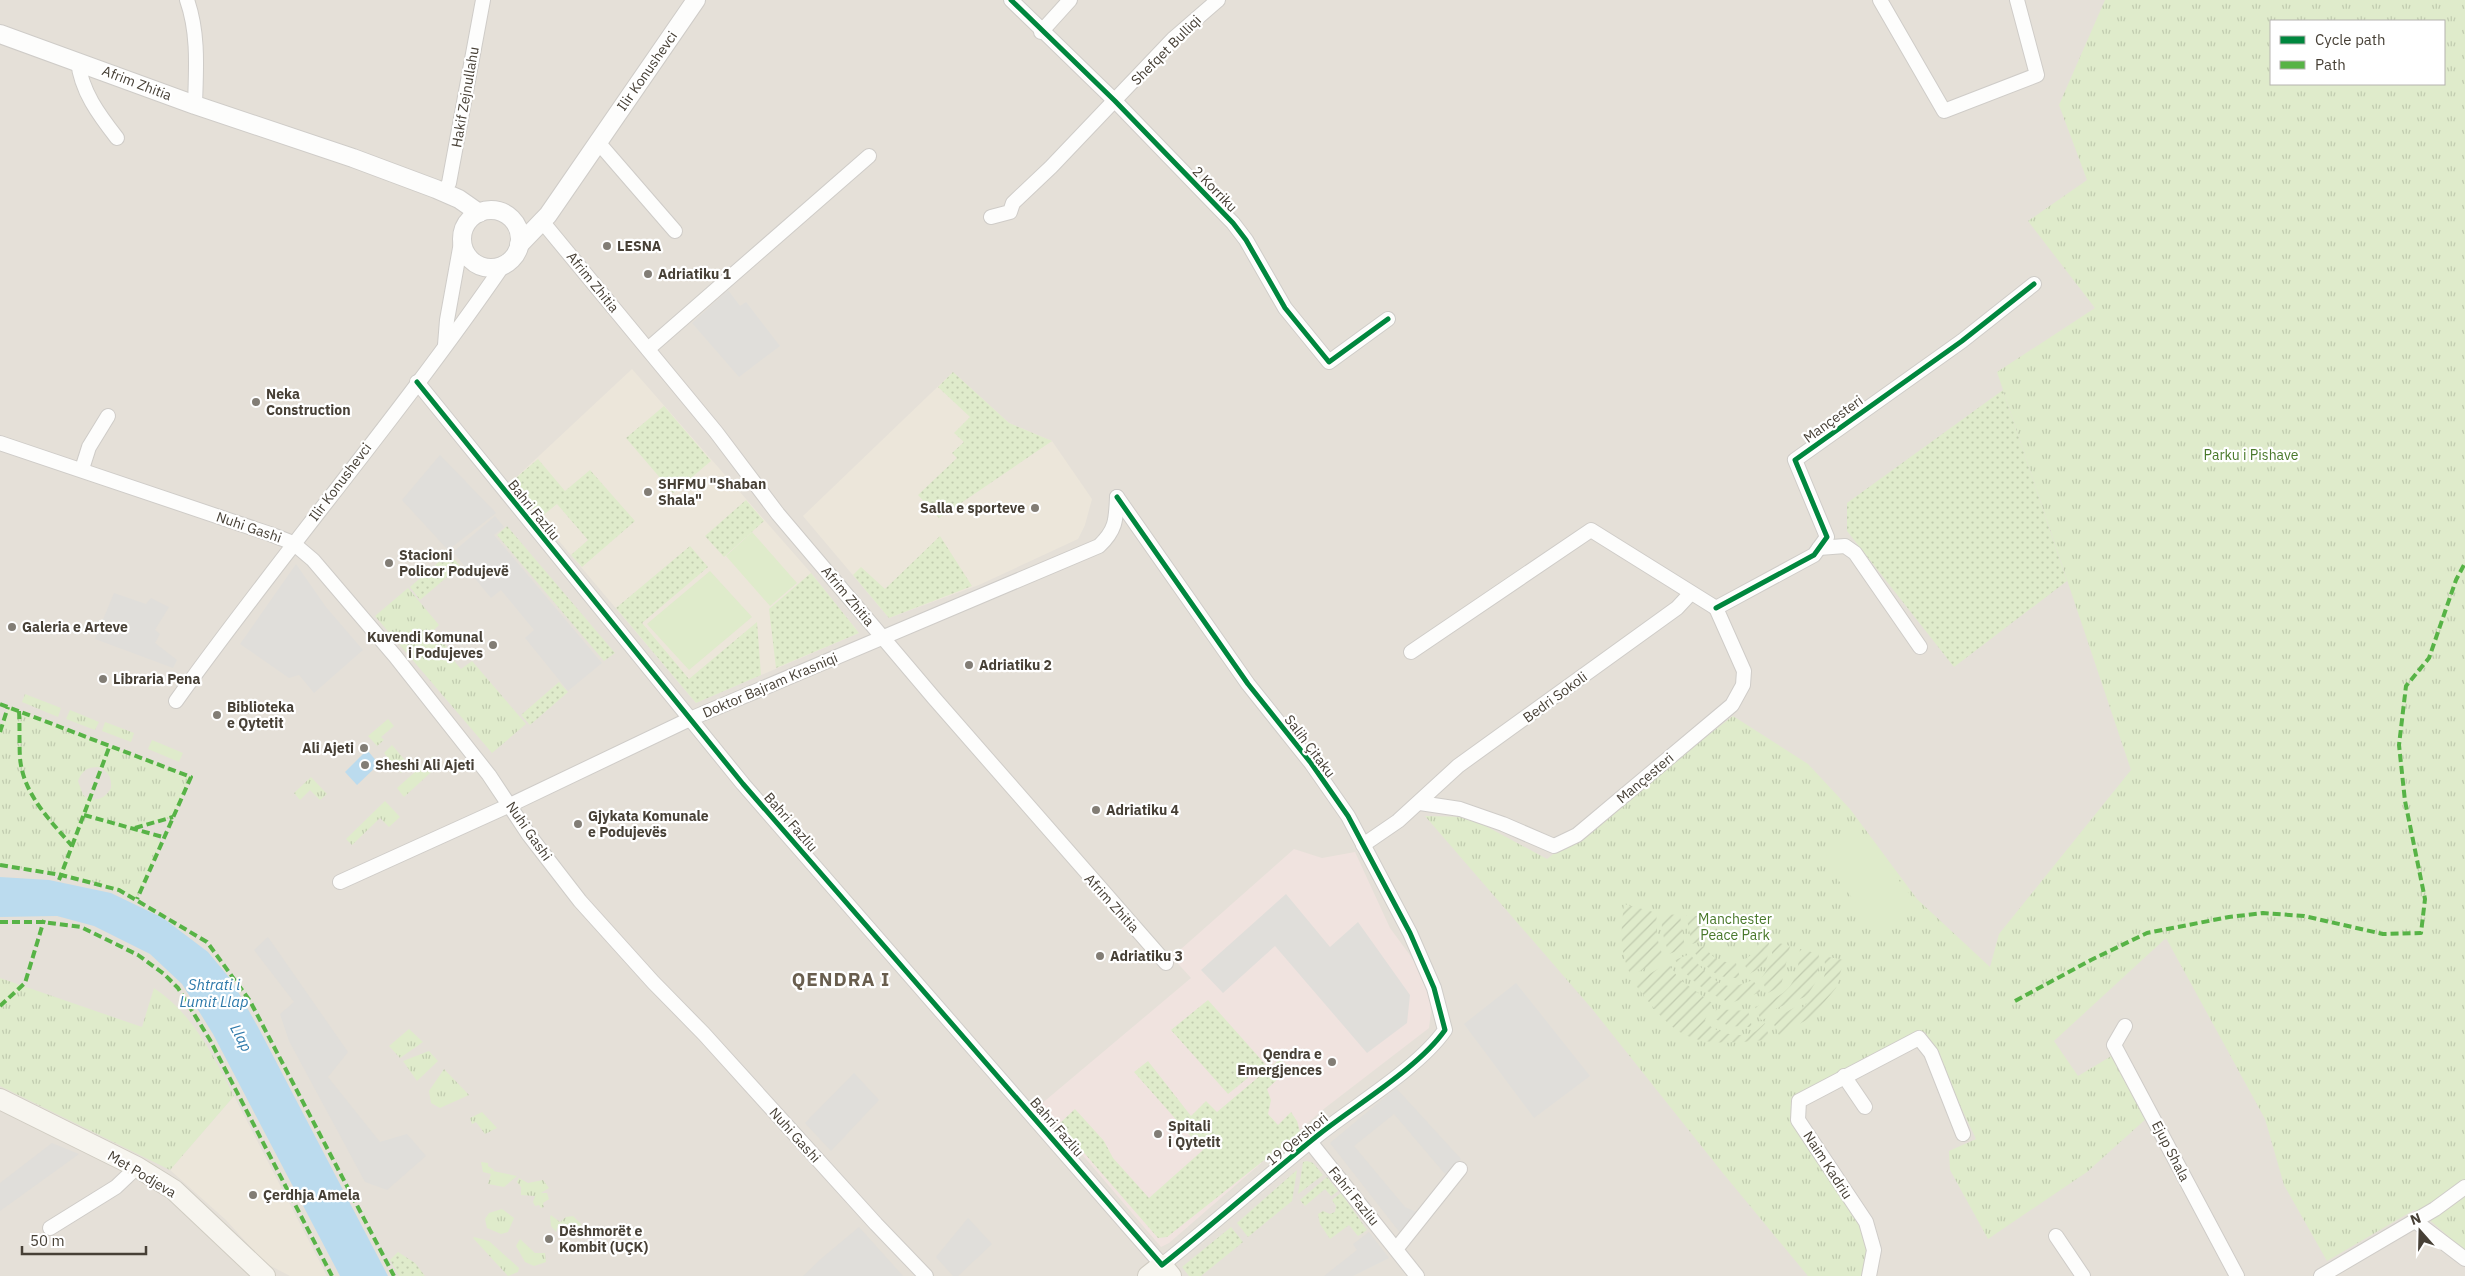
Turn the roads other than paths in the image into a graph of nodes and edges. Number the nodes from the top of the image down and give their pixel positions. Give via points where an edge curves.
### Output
1 (187, 0) edge
2 (483, 0) edge
3 (696, 0) edge
4 (1010, 0) edge
5 (1070, 0) edge
6 (1218, 0) edge
7 (1880, 0) edge
8 (2017, 0) edge
9 (1041, 32) junction
10 (0, 34) edge
11 (78, 61) junction
12 (1115, 102) junction
13 (195, 105) junction
14 (117, 138) dead end
15 (597, 141) junction
16 (869, 156) dead end
17 (443, 193) junction
18 (479, 213) junction
19 (506, 214) junction
20 (991, 217) dead end
21 (541, 220) junction
22 (675, 231) dead end
23 (462, 237) junction
24 (519, 245) junction
25 (504, 264) junction
26 (2034, 284) dead end
27 (1388, 319) dead end
28 (445, 345) junction
29 (648, 349) junction
30 (417, 382) junction
31 (108, 416) dead end
32 (0, 443) edge
33 (82, 469) junction
34 (1117, 497) joint
35 (293, 544) junction
36 (1819, 548) junction
37 (1691, 593) junction
38 (1716, 608) junction
39 (882, 636) junction
40 (1920, 647) dead end
41 (1411, 652) dead end
42 (176, 701) dead end
43 (690, 719) junction
44 (1420, 803) junction
45 (510, 806) junction
46 (1363, 845) junction
47 (340, 882) dead end
48 (1166, 963) dead end
49 (2126, 1026) dead end
50 (1444, 1030) joint
51 (1844, 1076) junction
52 (0, 1099) edge
53 (1865, 1108) dead end
54 (1963, 1134) dead end
55 (1311, 1143) junction
56 (137, 1167) junction
57 (1460, 1169) dead end
58 (2465, 1187) edge
59 (2415, 1221) junction
60 (50, 1228) dead end
61 (2056, 1236) dead end
62 (1397, 1248) junction
63 (2465, 1259) edge
64 (1160, 1272) edge
65 (266, 1276) edge
66 (926, 1276) edge
67 (1417, 1276) edge
68 (1870, 1276) edge
69 (2083, 1276) edge
70 (2238, 1276) edge
71 (2322, 1276) edge

1 - 13 street via 194,27
2 - 17 street, Hakif Zejnullahu via 449,183
3 - 15 street, Ilir Konushevci
4 - 9 street, 2 Korriku
5 - 9 street
6 - 12 street, Shefqet Bulliqi via 1173,39
7 - 8 street via 1944,111 2037,75
9 - 12 street, 2 Korriku
10 - 11 street, Afrim Zhitia
11 - 13 street, Afrim Zhitia
11 - 14 street, Afrim Zhitia via 80,78 91,100
12 - 20 street via 1013,203 1010,212
12 - 27 street, 2 Korriku via 1246,240 1285,308 1329,362
13 - 17 street, Afrim Zhitia via 353,158
15 - 21 street, Ilir Konushevci via 548,215
15 - 22 street
16 - 29 street
17 - 18 street, Afrim Zhitia via 459,199
18 - 19 street via 497,210
18 - 23 street via 467,222
19 - 21 street
19 - 24 street via 518,227
21 - 24 street
21 - 29 street, Afrim Zhitia
23 - 25 street via 472,260 488,267
23 - 28 street
24 - 25 street via 516,253
25 - 28 street, Ilir Konushevci via 462,326
26 - 36 street, Mançesteri via 1962,341 1795,460 1827,537
28 - 30 street, Ilir Konushevci
29 - 39 street, Afrim Zhitia via 778,514
30 - 35 street, Ilir Konushevci
30 - 43 street, Bahri Fazliu
31 - 33 street via 89,448
32 - 33 street, Nuhi Gashi
33 - 35 street, Nuhi Gashi
34 - 39 street, Doktor Bajram Krasniqi via 1116,521 1110,535 1098,546
34 - 46 street, Salih Çitaku via 1248,684 1317,771 1348,816
35 - 42 street, Ilir Konushevci
35 - 45 street, Nuhi Gashi via 314,560 373,630
36 - 38 street via 1814,555
36 - 40 street via 1846,546 1855,553
37 - 38 street
37 - 41 street via 1591,530
37 - 44 street, Bedri Sokoli via 1678,608 1458,766
38 - 44 street, Mançesteri via 1744,671 1743,686 1732,705 1577,834 1554,846 1460,809
39 - 43 street, Doktor Bajram Krasniqi
39 - 48 street, Afrim Zhitia
43 - 45 street, Doktor Bajram Krasniqi
43 - 64 street, Bahri Fazliu
44 - 46 street
45 - 47 street, Doktor Bajram Krasniqi
45 - 66 street, Nuhi Gashi via 580,901
46 - 50 street, Salih Çitaku via 1410,934 1434,988
49 - 70 street, Ejup Shala via 2114,1045
50 - 55 street, 19 Qershori via 1435,1045
51 - 53 street
51 - 54 street, Naim Kadriu via 1919,1038 1932,1053
51 - 68 street, Naim Kadriu via 1799,1101 1798,1120 1866,1222 1874,1250
52 - 56 main road, Met Podjeva
55 - 62 street, Fahri Fazliu
55 - 64 street, 19 Qershori
56 - 60 street via 116,1187
56 - 65 main road, Met Podjeva via 174,1190
57 - 62 street
58 - 59 street
59 - 63 street
59 - 71 street
61 - 69 street
62 - 67 street, Fahri Fazliu

